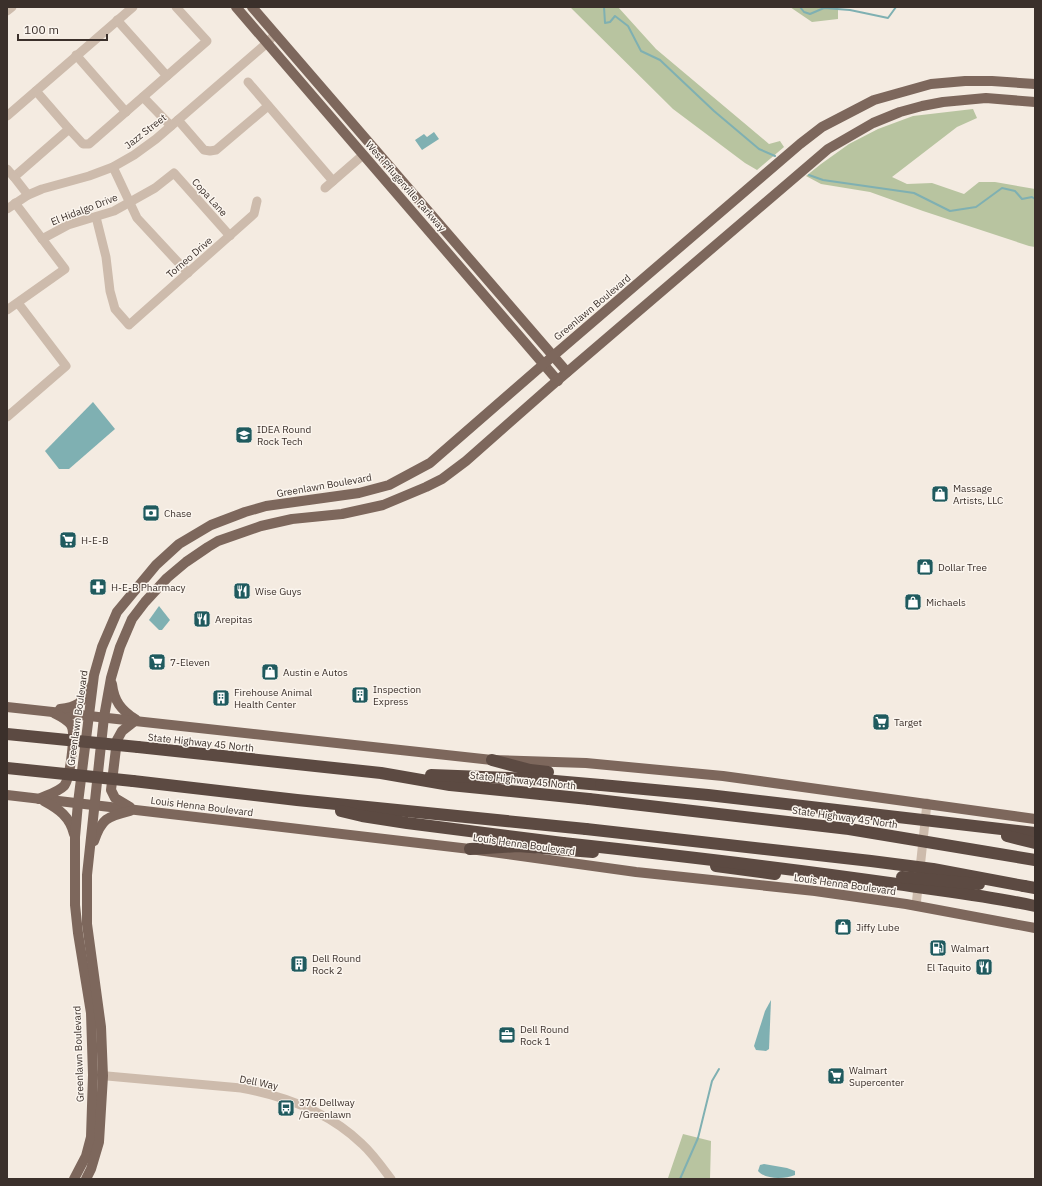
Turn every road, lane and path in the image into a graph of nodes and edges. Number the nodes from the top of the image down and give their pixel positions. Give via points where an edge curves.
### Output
1 (12, 7) edge
2 (133, 7) edge
3 (176, 7) edge
4 (236, 7) edge
5 (252, 7) edge
6 (7, 11) edge
7 (117, 20) junction
8 (275, 34) junction
9 (268, 43) junction
10 (76, 56) junction
11 (167, 76) junction
12 (248, 82) dead end
13 (1035, 84) edge
14 (36, 91) junction
15 (145, 95) junction
16 (1035, 102) edge
17 (268, 106) junction
18 (126, 112) junction
19 (7, 116) edge
20 (175, 122) junction
21 (69, 129) junction
22 (363, 155) junction
23 (113, 167) junction
24 (7, 170) edge
25 (174, 173) joint
26 (14, 177) junction
27 (333, 181) junction
28 (325, 188) dead end
29 (28, 195) junction
30 (416, 197) junction
31 (257, 200) dead end
32 (15, 203) junction
33 (130, 203) junction
34 (406, 205) junction
35 (7, 209) edge
36 (96, 217) junction
37 (230, 236) junction
38 (42, 239) junction
39 (188, 273) junction
40 (18, 303) junction
41 (7, 310) edge
42 (553, 356) junction
43 (544, 364) junction
44 (567, 372) junction
45 (558, 381) junction
46 (7, 417) edge
47 (313, 499) junction
48 (317, 517) junction
49 (94, 675) junction
50 (111, 678) junction
51 (7, 707) edge
52 (50, 711) junction
53 (89, 715) junction
54 (104, 717) junction
55 (136, 720) junction
56 (7, 734) edge
57 (492, 760) junction
58 (7, 768) edge
59 (380, 773) junction
60 (7, 795) edge
61 (39, 799) junction
62 (297, 800) junction
63 (78, 803) junction
64 (926, 803) junction
65 (94, 804) junction
66 (136, 810) junction
67 (1035, 819) edge
68 (1035, 833) edge
69 (75, 837) junction
70 (1035, 843) edge
71 (470, 848) junction
72 (90, 854) junction
73 (1035, 860) edge
74 (1030, 887) edge
75 (75, 906) junction
76 (916, 906) junction
77 (1035, 906) edge
78 (87, 924) junction
79 (1035, 928) edge
80 (98, 1075) junction
81 (74, 1179) edge
82 (86, 1179) edge
83 (391, 1179) edge

1 - 6 street
2 - 7 street
3 - 11 street via 207,40
4 - 9 main road, West Pflugerville Parkway
5 - 8 main road, West Pflugerville Parkway
7 - 10 street
7 - 11 street
8 - 9 street, Jazz Street
8 - 30 main road, West Pflugerville Parkway
9 - 20 street, Jazz Street
9 - 22 main road, West Pflugerville Parkway
10 - 14 street
10 - 18 street
11 - 15 street
12 - 17 street
13 - 42 main road, Greenlawn Boulevard via 992,81 931,84 874,100 822,127
14 - 19 street
14 - 21 street
15 - 18 street
15 - 20 street
16 - 44 main road, Greenlawn Boulevard via 986,98 942,102 900,112 873,123 828,149
17 - 20 street via 216,150 210,152 204,150
17 - 27 street
18 - 21 street via 89,144 84,144
20 - 23 street, Jazz Street via 134,155
21 - 26 street
22 - 27 street
22 - 34 main road, West Pflugerville Parkway
23 - 29 street, Jazz Street
23 - 33 street
24 - 26 street
25 - 33 street, El Hidalgo Drive
25 - 37 street, Copa Lane
26 - 29 street
27 - 28 street
29 - 32 street, Jazz Street
30 - 34 main road
30 - 42 main road, West Pflugerville Parkway
31 - 37 street, Torneo Drive via 254,214
32 - 35 street, Jazz Street
32 - 38 street
33 - 36 street, El Hidalgo Drive
33 - 39 street via 137,218
34 - 43 main road, West Pflugerville Parkway
36 - 38 street, El Hidalgo Drive via 68,225
36 - 39 street, Torneo Drive via 106,257 114,308 129,325
37 - 39 street, Torneo Drive
38 - 40 street via 65,269
40 - 41 street
40 - 46 street via 66,366
42 - 43 main road, Greenlawn Boulevard
42 - 44 main road, West Pflugerville Parkway
43 - 45 main road, West Pflugerville Parkway
43 - 47 main road, Greenlawn Boulevard via 430,463 389,485 359,493
44 - 45 main road, Greenlawn Boulevard
45 - 48 main road, Greenlawn Boulevard via 466,461 437,482 383,506
47 - 48 main road
47 - 49 main road, Greenlawn Boulevard via 245,512 211,525 179,544 156,565 117,612 102,647
48 - 50 main road, Greenlawn Boulevard via 254,527 208,546 186,562 167,578 132,619
49 - 52 main road via 86,697 78,704
49 - 53 main road, Greenlawn Boulevard
50 - 54 main road, Greenlawn Boulevard
50 - 55 main road via 113,695 126,713
51 - 52 main road
52 - 53 main road
52 - 61 main road via 64,718 72,726 72,751 68,778 63,786
53 - 54 main road
53 - 63 main road, Greenlawn Boulevard
54 - 55 main road
54 - 65 main road, Greenlawn Boulevard
55 - 57 main road
55 - 66 main road via 122,731 118,740 111,790 115,798
56 - 59 highway, State Highway 45 North, bridge
57 - 64 main road via 586,763 722,776
57 - 70 highway, bridge via 530,770 782,801 983,830
58 - 62 highway, bridge
59 - 68 highway, bridge via 532,779 601,785
59 - 73 highway, State Highway 45 North, bridge via 450,785 849,829
60 - 61 main road, Louis Henna Boulevard
61 - 63 main road, Louis Henna Boulevard
61 - 69 main road via 58,808 65,815
62 - 74 highway, bridge via 871,861 933,869
62 - 77 highway, bridge via 362,816 839,876
63 - 65 main road, Louis Henna Boulevard
63 - 69 main road, Greenlawn Boulevard
64 - 67 main road
64 - 76 street
65 - 66 main road, Louis Henna Boulevard
65 - 72 main road, Greenlawn Boulevard
66 - 71 main road, Louis Henna Boulevard
66 - 72 main road via 106,819 99,828
69 - 75 main road, Greenlawn Boulevard
71 - 74 highway, bridge via 518,846 646,856 775,874 860,874
71 - 76 main road, Louis Henna Boulevard via 636,872 814,891
72 - 78 main road, Greenlawn Boulevard via 86,891
75 - 78 main road via 80,920
75 - 80 main road, Greenlawn Boulevard
76 - 79 main road, Louis Henna Boulevard
78 - 80 main road, Greenlawn Boulevard via 102,1027
80 - 81 main road, Greenlawn Boulevard via 91,1137 86,1156
80 - 82 main road, Greenlawn Boulevard via 100,1142
80 - 83 street, Dell Way via 241,1088 289,1100 345,1130 361,1143

